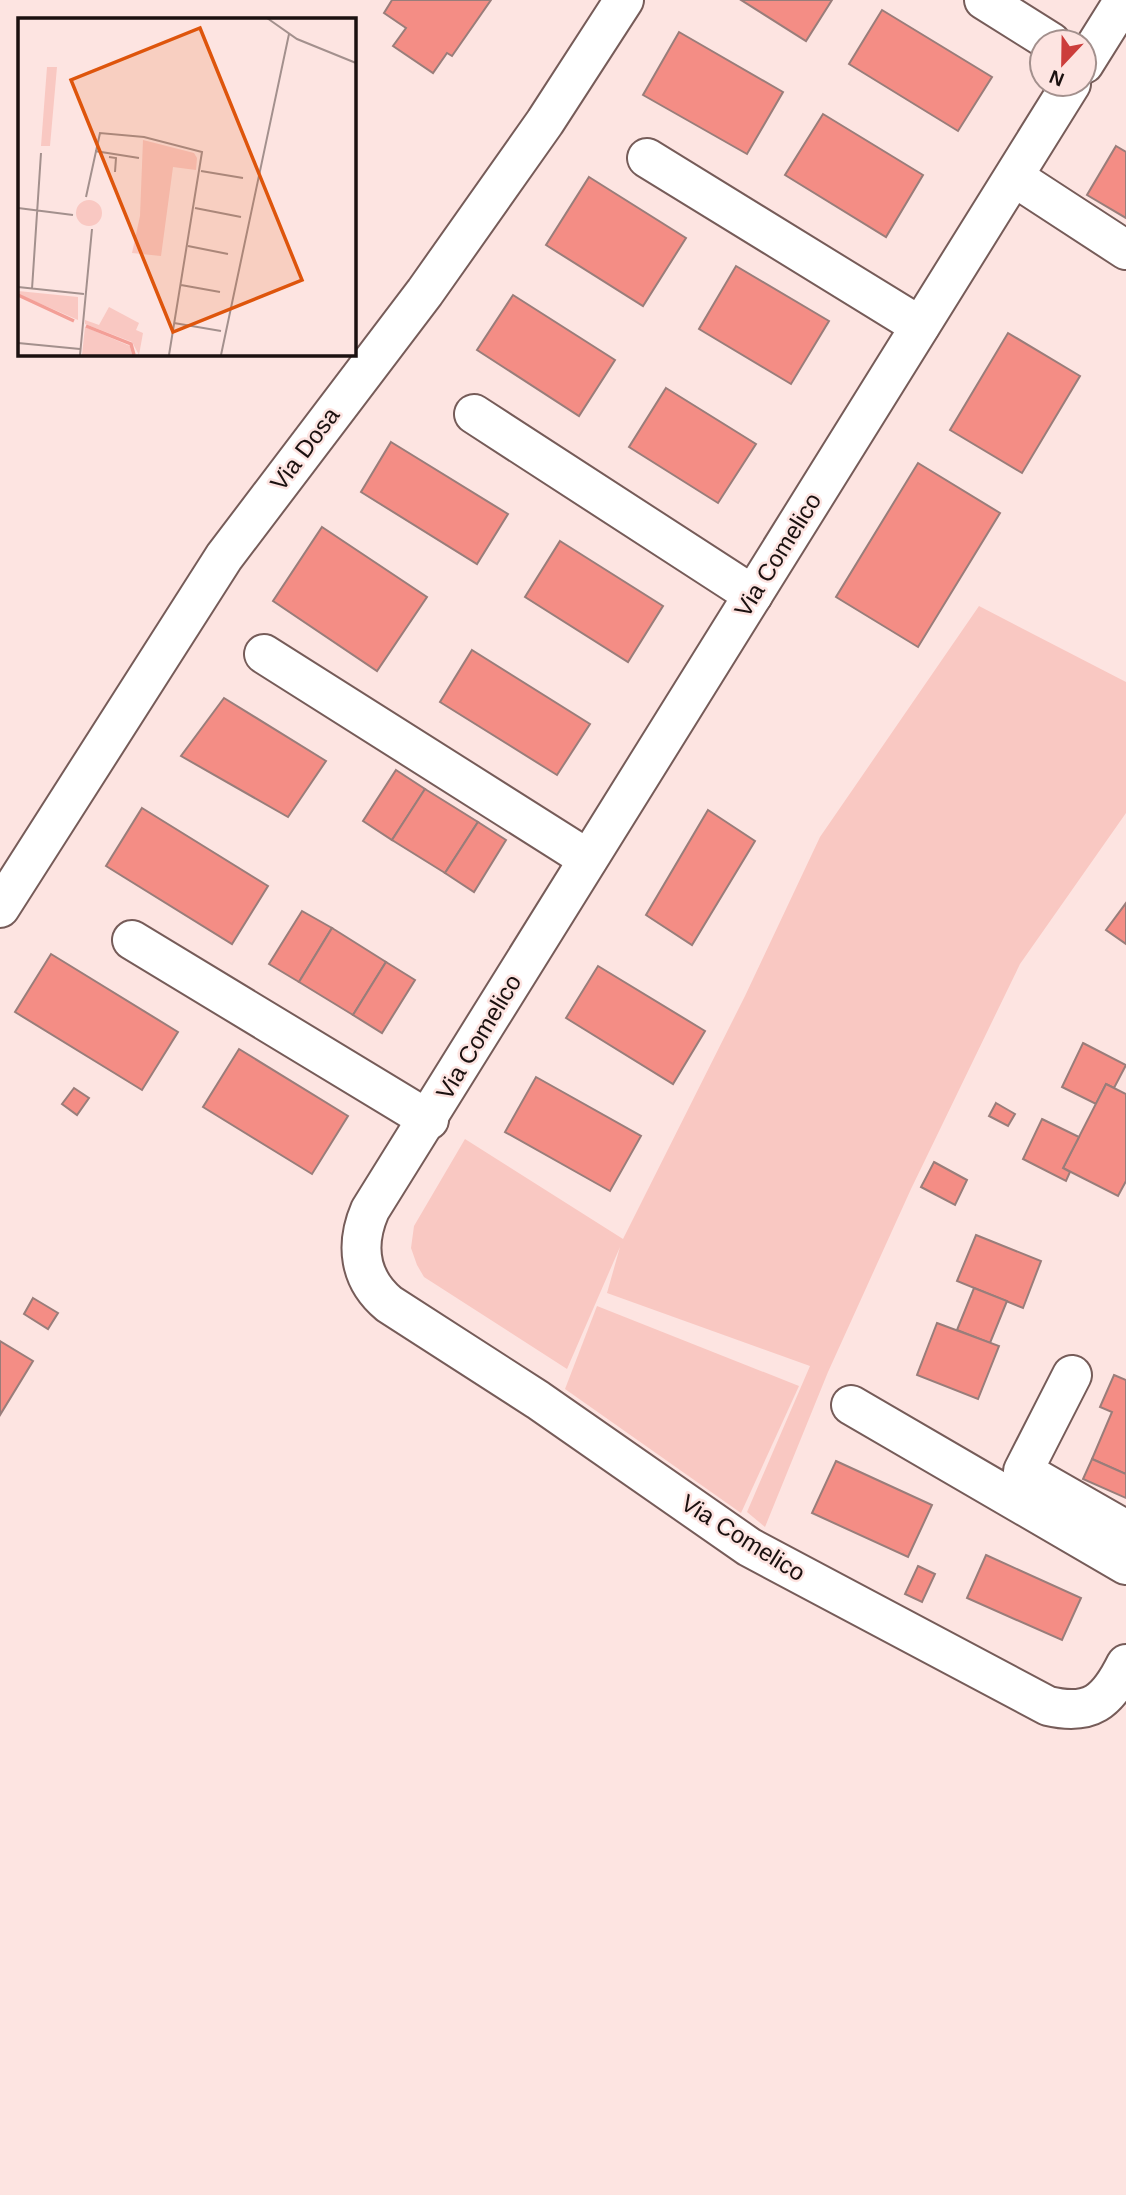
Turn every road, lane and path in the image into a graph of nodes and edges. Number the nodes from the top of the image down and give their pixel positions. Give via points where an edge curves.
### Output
1 (624, 0) edge
2 (984, 0) edge
3 (1124, 0) edge
4 (1029, 28) edge
5 (1098, 41) edge
6 (1062, 98) edge
7 (647, 158) dead end
8 (1014, 177) junction
9 (1126, 250) edge
10 (920, 326) junction
11 (474, 414) dead end
12 (754, 595) junction
13 (264, 654) dead end
14 (588, 859) junction
15 (0, 908) edge
16 (132, 940) dead end
17 (429, 1120) junction
18 (1072, 1374) dead end
19 (850, 1405) dead end
20 (1126, 1530) edge
21 (1126, 1565) edge
22 (1126, 1664) edge

1 - 15 street, Via Dosa via 433,281 224,557
2 - 4 street
3 - 5 street
6 - 8 street, Via Comelico
7 - 10 street
8 - 9 street
8 - 10 street, Via Comelico
10 - 12 street, Via Comelico
11 - 12 street
12 - 14 street, Via Comelico
13 - 14 street
14 - 17 street, Via Comelico
16 - 17 street
17 - 22 street, Via Comelico via 364,1223 360,1240 364,1272 378,1295 749,1547 1048,1706 1068,1711 1101,1701
18 - 20 street via 1023,1471
19 - 21 street

